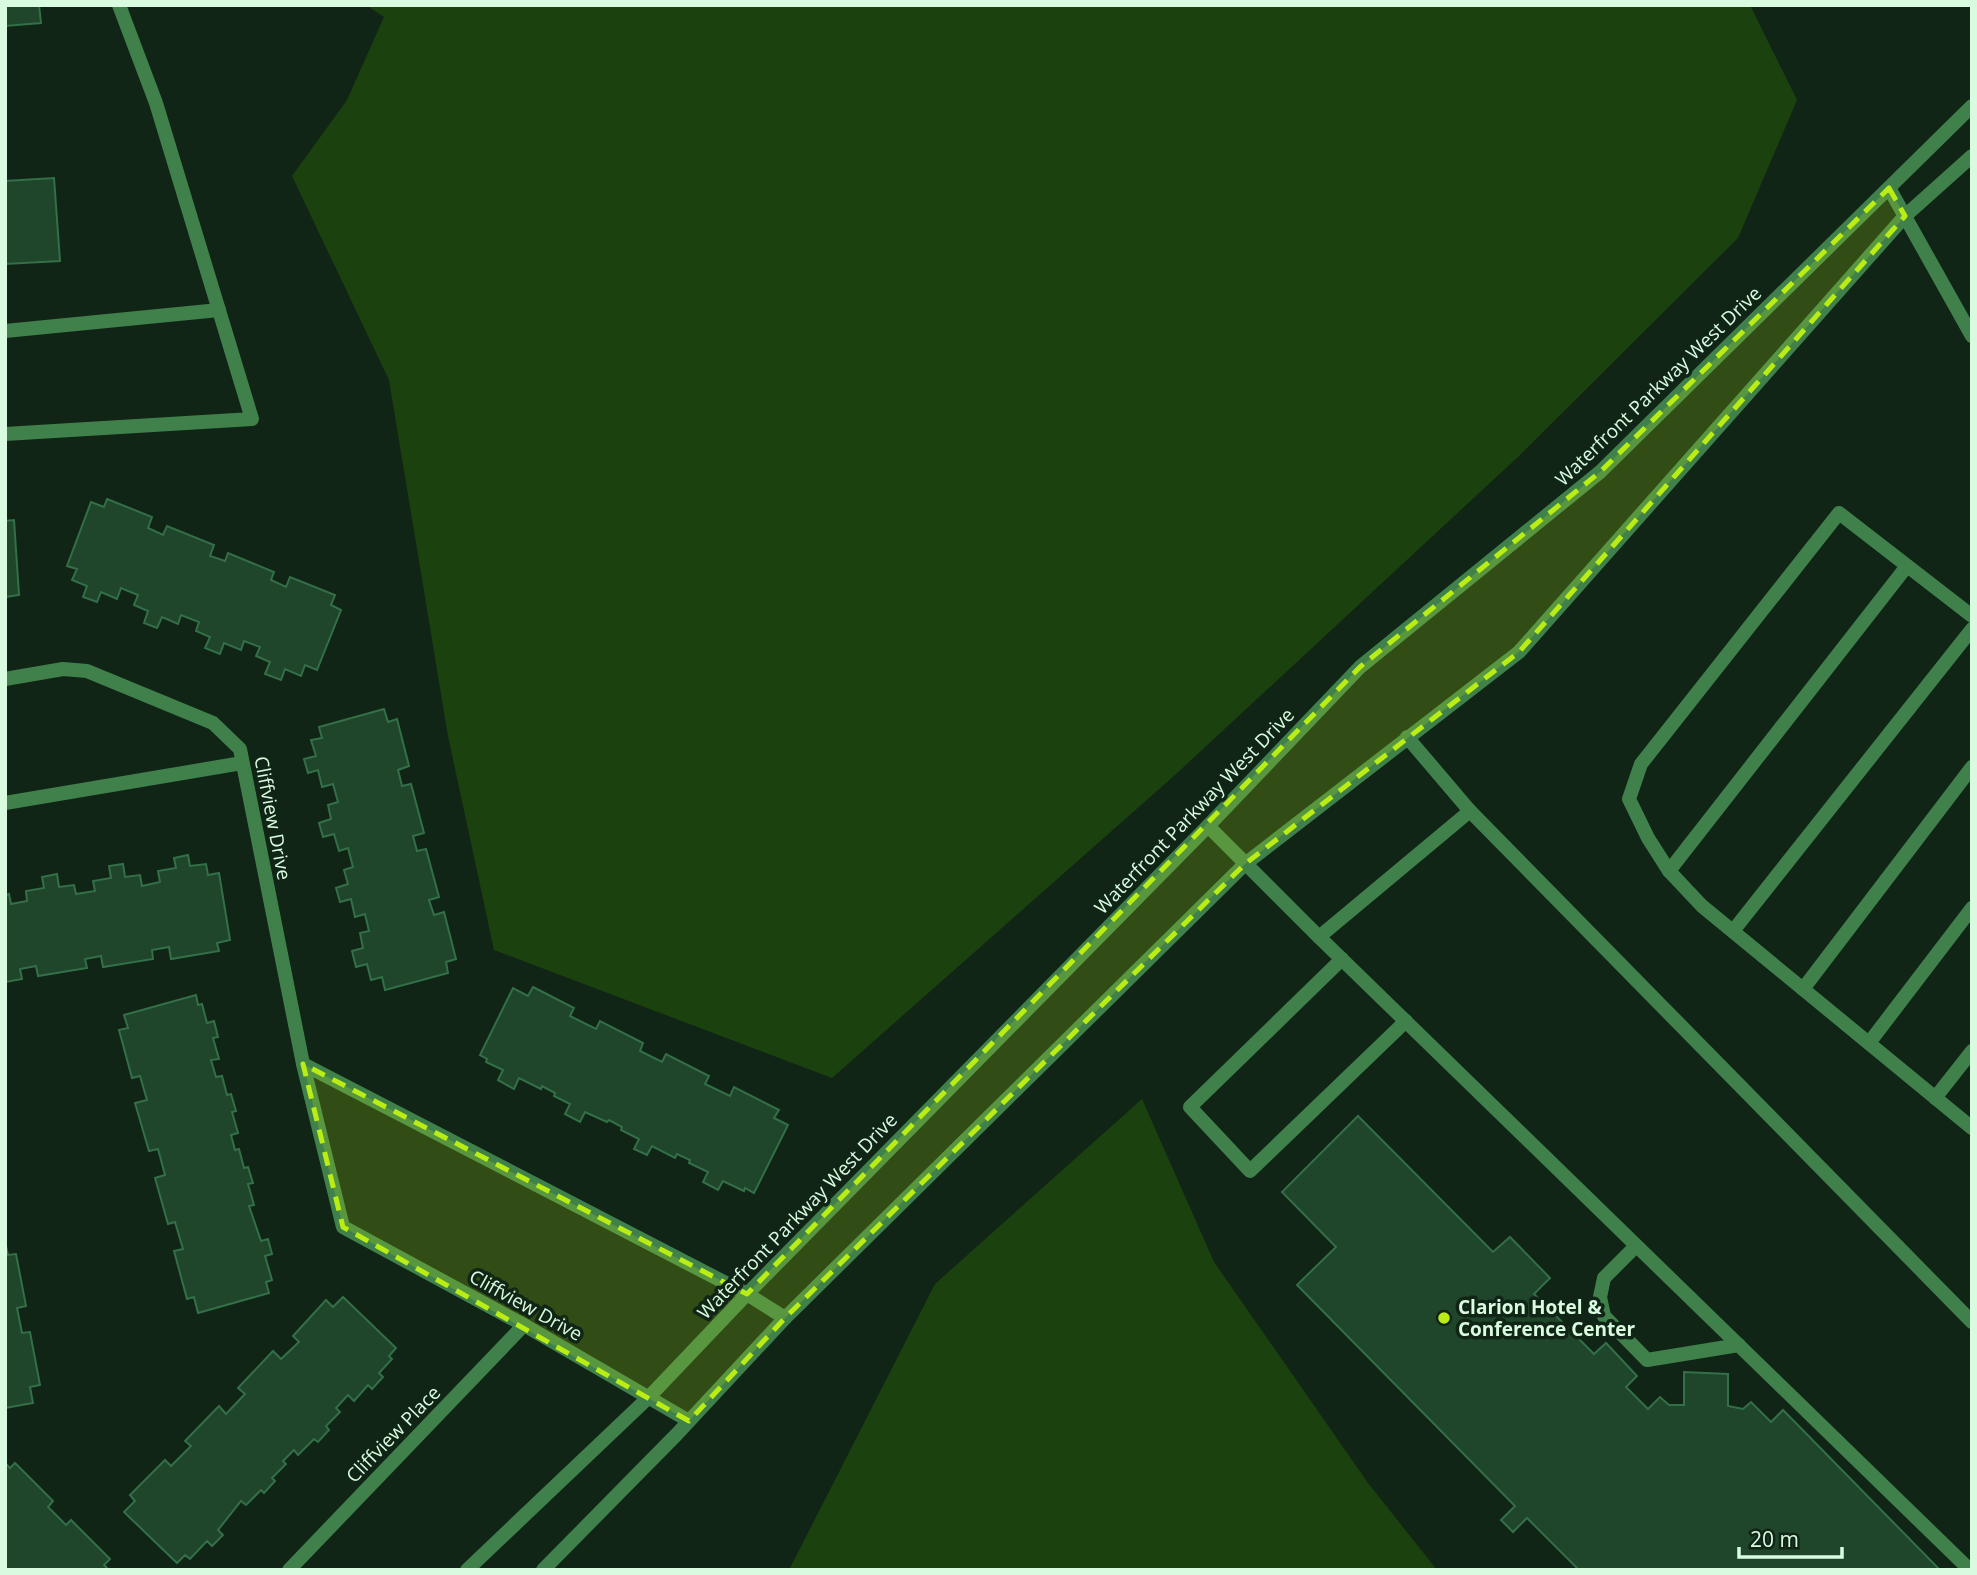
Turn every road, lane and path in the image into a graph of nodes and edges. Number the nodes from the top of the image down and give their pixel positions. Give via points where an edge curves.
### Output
1 (119, 5) edge
2 (1972, 106) edge
3 (1972, 156) edge
4 (1889, 188) junction
5 (1905, 216) junction
6 (219, 310) junction
7 (5, 331) edge
8 (1972, 336) edge
9 (5, 434) edge
10 (1907, 566) junction
11 (1972, 615) edge
12 (1972, 629) edge
13 (5, 680) edge
14 (1406, 737) junction
15 (242, 763) junction
16 (1972, 767) edge
17 (5, 803) edge
18 (1470, 811) junction
19 (1208, 826) junction
20 (1245, 864) junction
21 (1669, 871) junction
22 (1972, 908) edge
23 (1733, 931) junction
24 (1319, 937) junction
25 (1342, 959) junction
26 (1803, 989) junction
27 (1406, 1021) junction
28 (1869, 1043) junction
29 (1972, 1051) edge
30 (303, 1064) junction
31 (1935, 1098) junction
32 (1972, 1128) edge
33 (1636, 1246) junction
34 (747, 1294) junction
35 (785, 1318) junction
36 (1972, 1322) edge
37 (524, 1325) junction
38 (1739, 1345) junction
39 (649, 1397) junction
40 (689, 1421) junction
41 (289, 1570) edge
42 (467, 1570) edge
43 (543, 1570) edge
44 (1970, 1570) edge

1 - 6 street via 156,103
2 - 4 street, Waterfront Parkway West Drive
3 - 5 street
4 - 5 street
4 - 19 street, Waterfront Parkway West Drive via 1600,472 1360,667
5 - 8 street
5 - 14 street via 1519,652
6 - 7 street
6 - 9 street via 252,419
10 - 11 street
10 - 21 street
10 - 21 street via 1839,513 1641,764 1629,799
12 - 23 street
13 - 15 street, Cliffview Drive via 63,669 87,671 213,723 240,749
14 - 18 street
14 - 20 street
15 - 17 street
15 - 30 street, Cliffview Drive
16 - 26 street
18 - 24 street
18 - 36 street
19 - 20 street
19 - 34 street, Waterfront Parkway West Drive
20 - 24 street
20 - 35 street
21 - 23 street
22 - 28 street
23 - 26 street
24 - 25 street
25 - 27 street
25 - 27 street via 1190,1107 1250,1171
26 - 28 street
27 - 33 street
28 - 31 street
29 - 31 street
30 - 34 street
30 - 37 street, Cliffview Drive via 343,1227
31 - 32 street
33 - 38 street
33 - 38 street via 1604,1278 1600,1297 1604,1316 1647,1360
34 - 35 street
34 - 39 street, Waterfront Parkway West Drive
35 - 40 street
37 - 39 street, Cliffview Drive
37 - 41 street, Cliffview Place
38 - 44 street
39 - 40 street, Cliffview Drive
39 - 42 street, Waterfront Parkway West Drive
40 - 43 street

